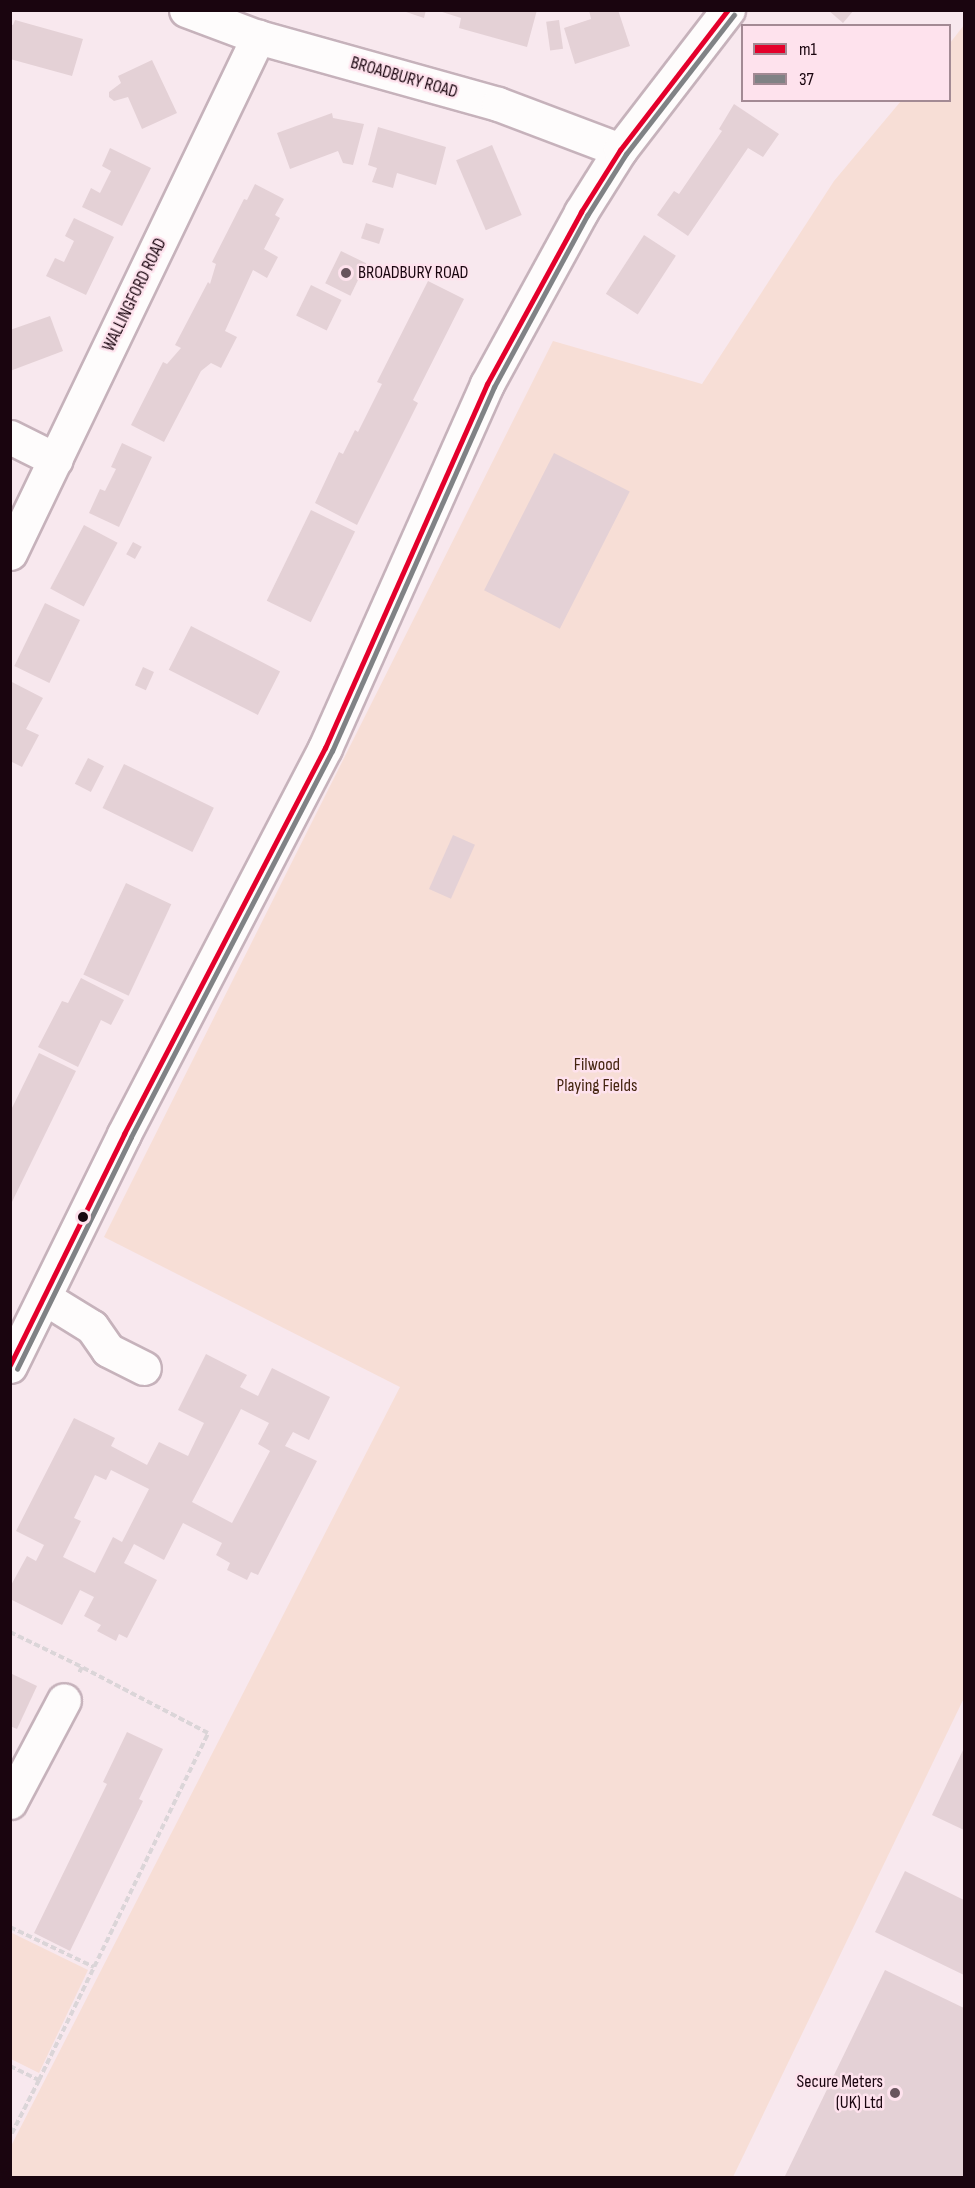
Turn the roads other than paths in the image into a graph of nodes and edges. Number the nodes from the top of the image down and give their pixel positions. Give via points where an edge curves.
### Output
1 (186, 10) edge
2 (728, 10) edge
3 (258, 37) junction
4 (620, 150) junction
5 (10, 437) edge
6 (56, 460) junction
7 (10, 553) edge
8 (45, 1298) junction
9 (10, 1366) edge
10 (144, 1368) dead end
11 (64, 1700) road end
12 (10, 1802) edge

1 - 3 street, BROADBURY ROAD
2 - 4 street
3 - 4 street, BROADBURY ROAD via 498,104
3 - 6 street, WALLINGFORD ROAD
4 - 8 street via 581,212 487,384 325,748 124,1134
5 - 6 street
6 - 7 street, WALLINGFORD ROAD
8 - 9 street
8 - 10 street via 92,1327 108,1350
11 - 12 street

